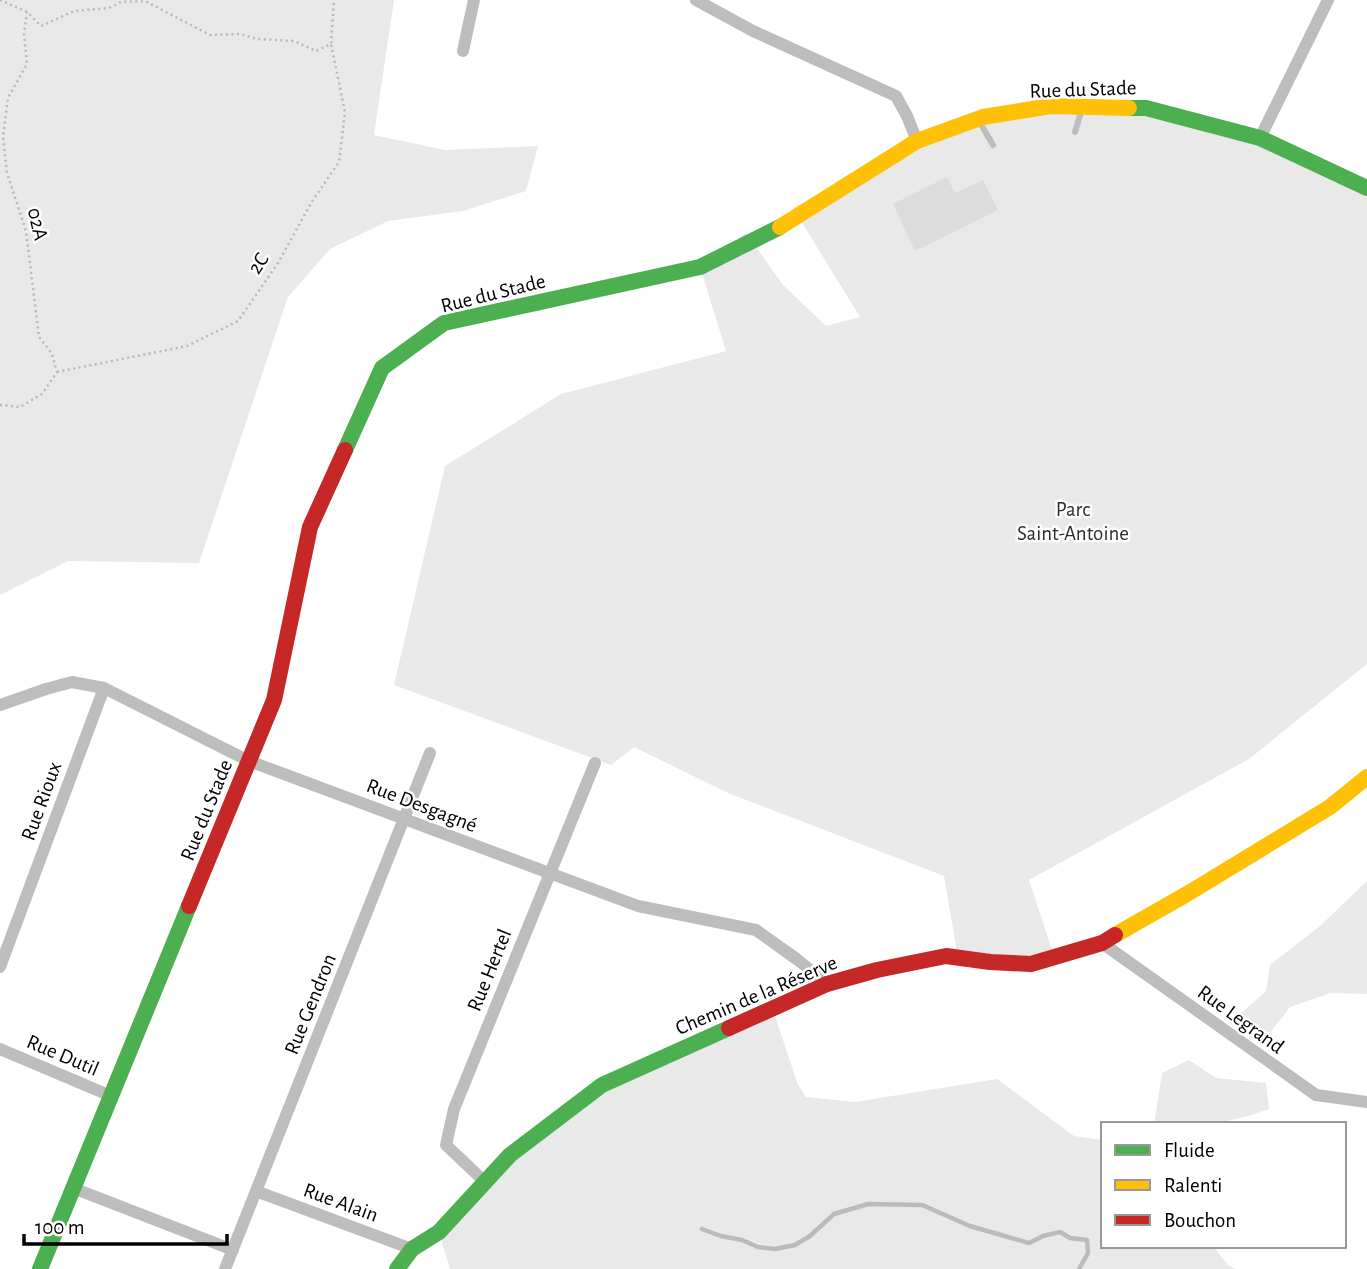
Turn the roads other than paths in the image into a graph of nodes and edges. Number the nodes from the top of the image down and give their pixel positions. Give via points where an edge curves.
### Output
1 (474, 0) edge
2 (695, 0) edge
3 (1328, 0) edge
4 (463, 51) dead end
5 (1083, 107) junction
6 (978, 120) junction
7 (1075, 132) dead end
8 (1260, 138) junction
9 (917, 141) junction
10 (993, 145) dead end
11 (1367, 188) edge
12 (104, 688) junction
13 (0, 705) edge
14 (430, 753) dead end
15 (249, 761) junction
16 (595, 763) dead end
17 (1367, 777) edge
18 (404, 819) junction
19 (550, 873) junction
20 (1102, 943) junction
21 (0, 965) edge
22 (827, 984) junction
23 (0, 1049) edge
24 (111, 1096) junction
25 (1367, 1102) edge
26 (485, 1182) junction
27 (73, 1188) junction
28 (256, 1191) junction
29 (412, 1249) junction
30 (233, 1250) junction
31 (40, 1269) edge
32 (225, 1269) edge
33 (397, 1269) edge

1 - 4 street
2 - 9 street via 896,96
3 - 8 street
5 - 6 street, Rue du Stade via 1051,106
5 - 7 lane
5 - 8 street, Rue du Stade via 1146,108
6 - 9 street, Rue du Stade
6 - 10 lane
8 - 11 street, Rue du Stade
9 - 15 street, Rue du Stade via 770,233 700,267 444,323 382,368 310,527 274,700
12 - 13 street, Rue Desgagné via 72,682
12 - 15 street, Rue Desgagné
12 - 21 street, Rue Rioux
14 - 18 street, Rue Gendron
15 - 18 street, Rue Desgagné
15 - 24 street, Rue du Stade
16 - 19 street, Rue Hertel
17 - 20 street, Chemin de la Réserve via 1330,807
18 - 19 street, Rue Desgagné
18 - 28 street, Rue Gendron
19 - 22 street, Rue Desgagné via 638,906 756,930
19 - 26 street, Rue Hertel via 454,1108 446,1145
20 - 22 street, Chemin de la Réserve via 1031,964 946,956
20 - 25 street, Rue Legrand via 1316,1095
22 - 26 street, Chemin de la Réserve via 602,1085 510,1155
23 - 24 street, Rue Dutil
24 - 27 street, Rue du Stade
26 - 29 street, Chemin de la Réserve via 439,1232
27 - 30 street
27 - 31 street, Rue du Stade
28 - 29 street, Rue Alain
28 - 30 street, Rue Gendron
29 - 33 street, Chemin de la Réserve
30 - 32 street, Rue Gendron

